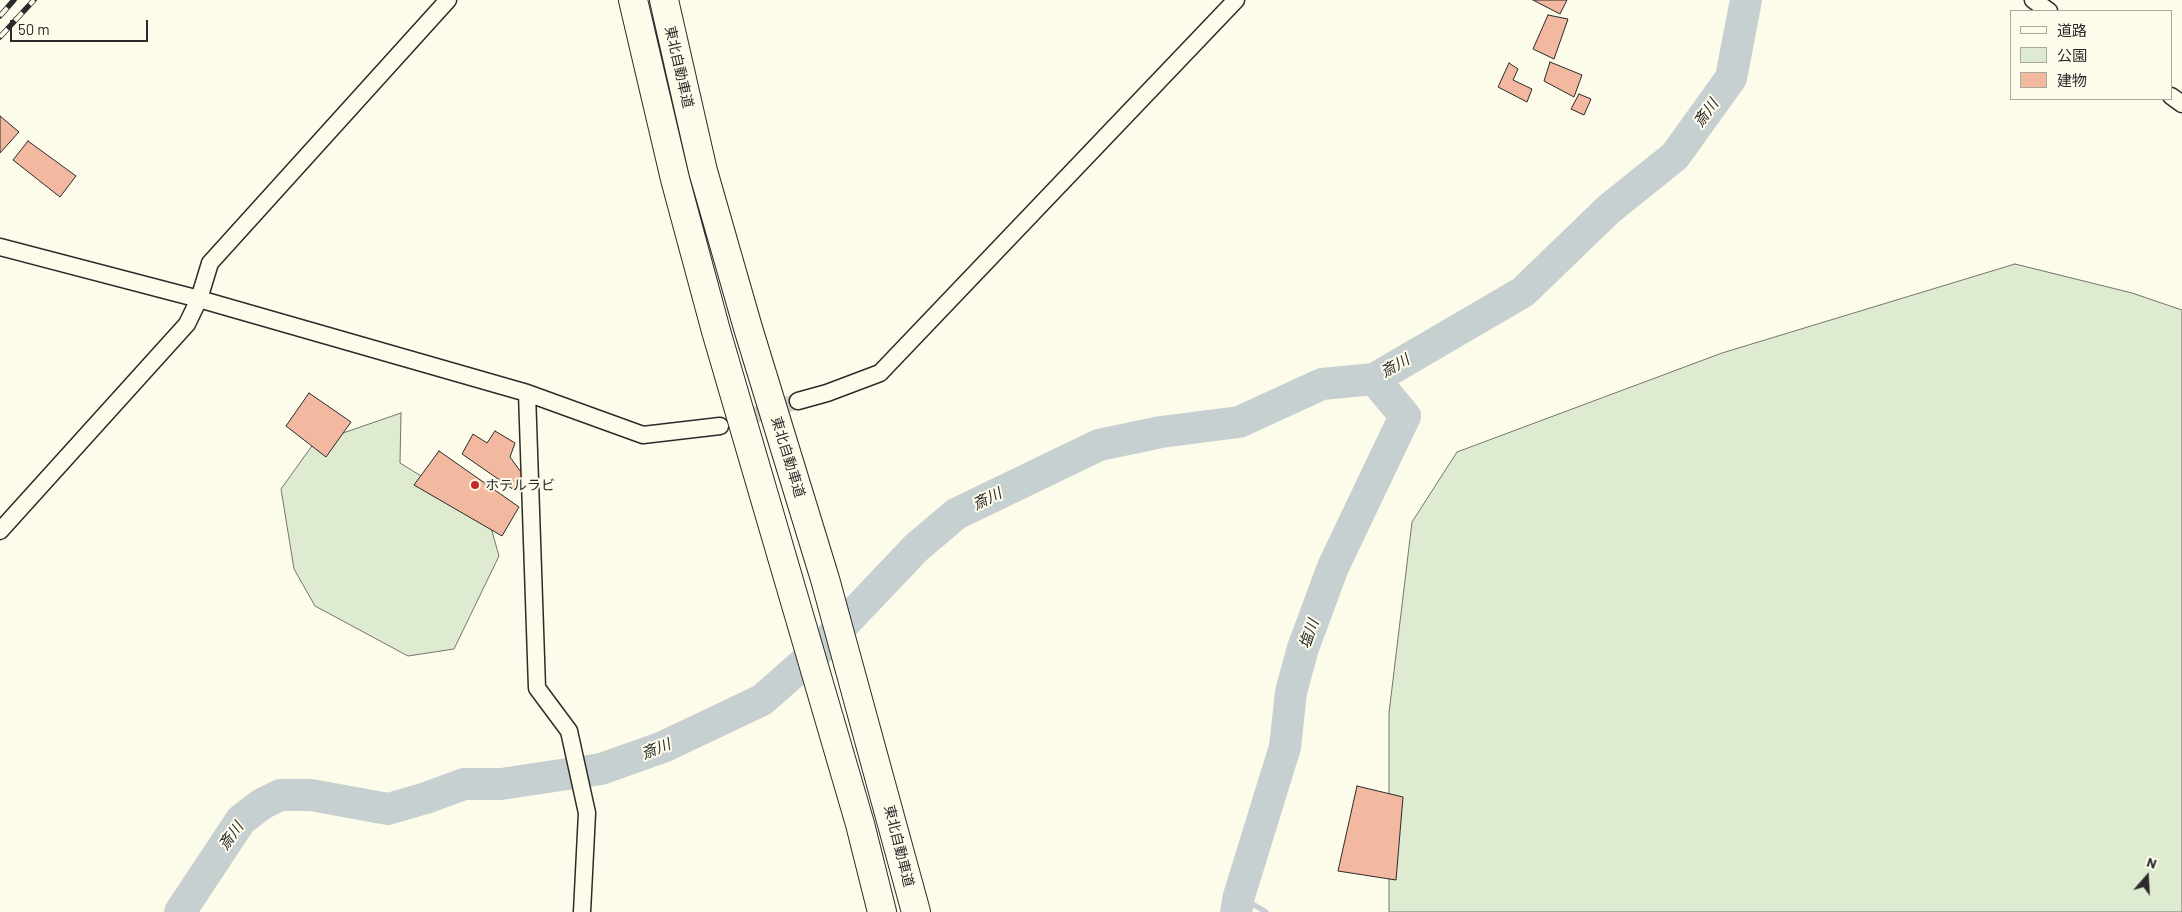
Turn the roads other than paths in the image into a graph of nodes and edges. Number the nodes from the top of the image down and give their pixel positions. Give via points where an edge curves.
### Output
1 (448, 0) edge
2 (633, 0) edge
3 (664, 0) edge
4 (1236, 0) edge
5 (2033, 0) edge
6 (2048, 10) edge
7 (0, 247) edge
8 (199, 299) junction
9 (527, 393) junction
10 (798, 401) tunnel mouth
11 (720, 426) tunnel mouth
12 (0, 532) edge
13 (582, 912) edge
14 (882, 912) edge
15 (916, 912) edge

1 - 8 street via 210,262
2 - 14 highway via 685,217 860,824
3 - 15 highway, 東北自動車道 via 703,171 825,579
4 - 10 street via 880,373
5 - 6 street
7 - 8 street
8 - 9 street
8 - 12 street via 187,324
9 - 11 street via 643,435
9 - 13 street via 537,688 569,731 588,813

